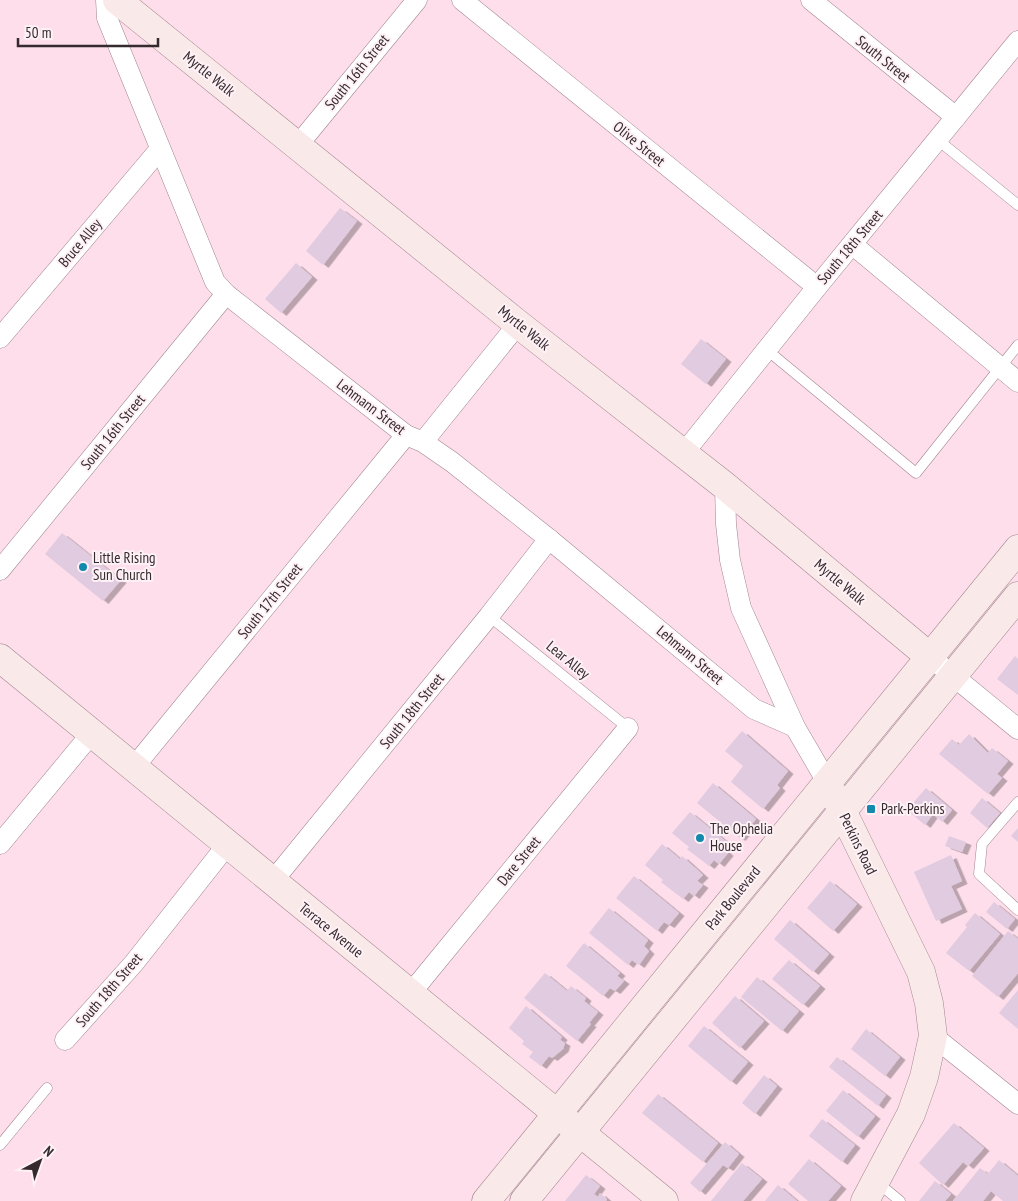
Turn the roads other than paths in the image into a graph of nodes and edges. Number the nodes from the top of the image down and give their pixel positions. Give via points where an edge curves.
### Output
1 (106, 0) edge
2 (117, 0) edge
3 (417, 0) edge
4 (462, 0) edge
5 (811, 0) edge
6 (1018, 41) edge
7 (956, 118) junction
8 (938, 140) junction
9 (298, 145) junction
10 (160, 149) junction
11 (1018, 205) edge
12 (853, 245) junction
13 (817, 287) junction
14 (226, 294) junction
15 (518, 324) junction
16 (0, 338) edge
17 (1018, 345) edge
18 (766, 350) junction
19 (1000, 367) junction
20 (1018, 382) edge
21 (414, 438) junction
22 (683, 454) junction
23 (725, 486) junction
24 (549, 539) junction
25 (1018, 549) edge
26 (0, 570) edge
27 (1018, 596) edge
28 (489, 616) junction
29 (930, 657) junction
30 (0, 658) edge
31 (953, 676) junction
32 (795, 727) junction
33 (628, 728) joint
34 (1018, 729) edge
35 (92, 734) junction
36 (134, 767) junction
37 (827, 782) junction
38 (1018, 802) edge
39 (842, 811) junction
40 (0, 844) edge
41 (227, 845) junction
42 (272, 882) junction
43 (1018, 910) edge
44 (410, 994) junction
45 (933, 1036) junction
46 (65, 1040) dead end
47 (46, 1088) dead end
48 (1018, 1104) edge
49 (557, 1114) junction
50 (580, 1132) junction
51 (0, 1145) edge
52 (871, 1191) edge
53 (486, 1201) edge
54 (524, 1201) edge
55 (664, 1201) edge
56 (900, 1201) edge

1 - 10 street, Lehmann Street via 107,18
2 - 9 street, Myrtle Walk
3 - 9 street, South 16th Street
4 - 13 street, Olive Street
5 - 7 street, South Street
6 - 7 street, South 18th Street
7 - 8 street, South 18th Street
8 - 11 lane
8 - 12 street, South 18th Street
9 - 15 street, Myrtle Walk
10 - 14 street, Lehmann Street via 215,282
10 - 16 street, Bruce Alley
12 - 13 street, South 18th Street
12 - 19 street
13 - 18 street, South 18th Street
14 - 21 street, Lehmann Street
14 - 26 street, South 16th Street
15 - 21 street, South 17th Street
15 - 22 street, Myrtle Walk
17 - 19 lane
18 - 19 lane via 916,473
18 - 22 street, South 18th Street
19 - 20 street
21 - 24 street, Lehmann Street via 452,462
21 - 36 street, South 17th Street
22 - 23 street, Myrtle Walk
23 - 29 street, Myrtle Walk
23 - 32 street, Perkins Road via 730,560 741,608
24 - 28 street, South 18th Street
24 - 32 street, Lehmann Street via 754,709
25 - 29 street, Park Boulevard
27 - 31 street
28 - 33 lane, Lear Alley
28 - 42 street, South 18th Street
29 - 31 street
29 - 37 street, Park Boulevard
30 - 35 street, Terrace Avenue
31 - 34 street
31 - 39 street
32 - 37 street, Perkins Road
33 - 44 street, Dare Street
35 - 36 street, Terrace Avenue
35 - 40 street
36 - 41 street, Terrace Avenue
37 - 39 street, Perkins Road
37 - 49 street, Park Boulevard
38 - 43 lane via 982,844 980,874
39 - 45 street, Perkins Road via 921,972
39 - 50 street
41 - 42 street, Terrace Avenue
41 - 46 street, South 18th Street via 134,963
42 - 44 street, Terrace Avenue
44 - 49 street, Terrace Avenue
45 - 48 street
45 - 52 street, Perkins Road via 911,1114
47 - 51 lane
49 - 50 street, Terrace Avenue
49 - 53 street, Park Boulevard
50 - 54 street
50 - 55 street, Terrace Avenue
52 - 56 lane

